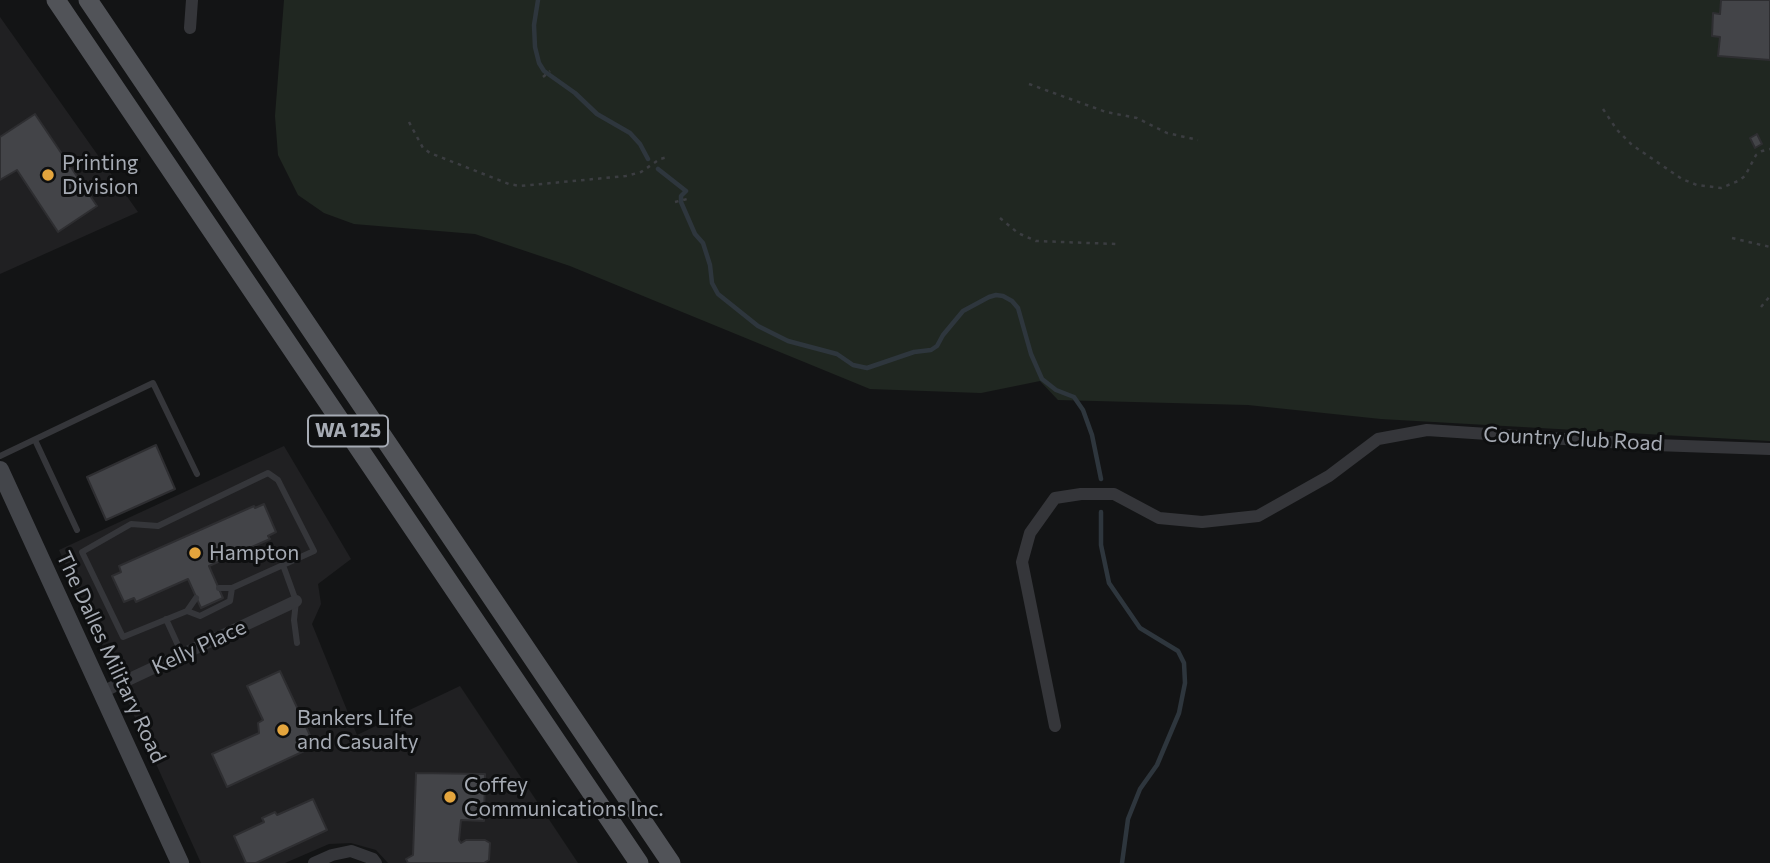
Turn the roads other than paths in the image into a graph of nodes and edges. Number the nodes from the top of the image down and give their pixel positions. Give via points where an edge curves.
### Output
1 (56, 0) edge
2 (88, 0) edge
3 (192, 0) edge
4 (190, 28) dead end
5 (35, 440) junction
6 (1770, 449) edge
7 (0, 456) edge
8 (0, 470) edge
9 (197, 474) dead end
10 (77, 530) dead end
11 (283, 565) junction
12 (219, 588) dead end
13 (232, 588) junction
14 (196, 598) dead end
15 (296, 601) junction
16 (187, 611) junction
17 (166, 619) junction
18 (297, 643) dead end
19 (182, 654) junction
20 (102, 692) junction
21 (1055, 726) dead end
22 (180, 863) edge
23 (314, 863) edge
24 (376, 863) edge
25 (639, 863) edge
26 (671, 863) edge

1 - 25 main road, WA 125
2 - 26 main road, WA 125
3 - 4 street
5 - 7 lane
5 - 9 lane via 153,383
5 - 10 lane
6 - 21 street, Country Club Road via 1427,430 1378,439 1329,476 1258,516 1202,522 1159,518 1114,495 1055,498 1030,533 1022,562
8 - 20 main road, The Dalles Military Road
11 - 13 lane
11 - 15 lane
11 - 17 lane via 314,551 278,480 268,473 158,526 131,524 82,552 123,637
12 - 13 lane
13 - 16 lane via 230,601 200,616
14 - 16 lane
15 - 18 lane
15 - 19 street, Kelly Place
16 - 17 lane
17 - 19 lane
19 - 20 street, Kelly Place
20 - 22 main road, The Dalles Military Road
23 - 24 street via 352,852

